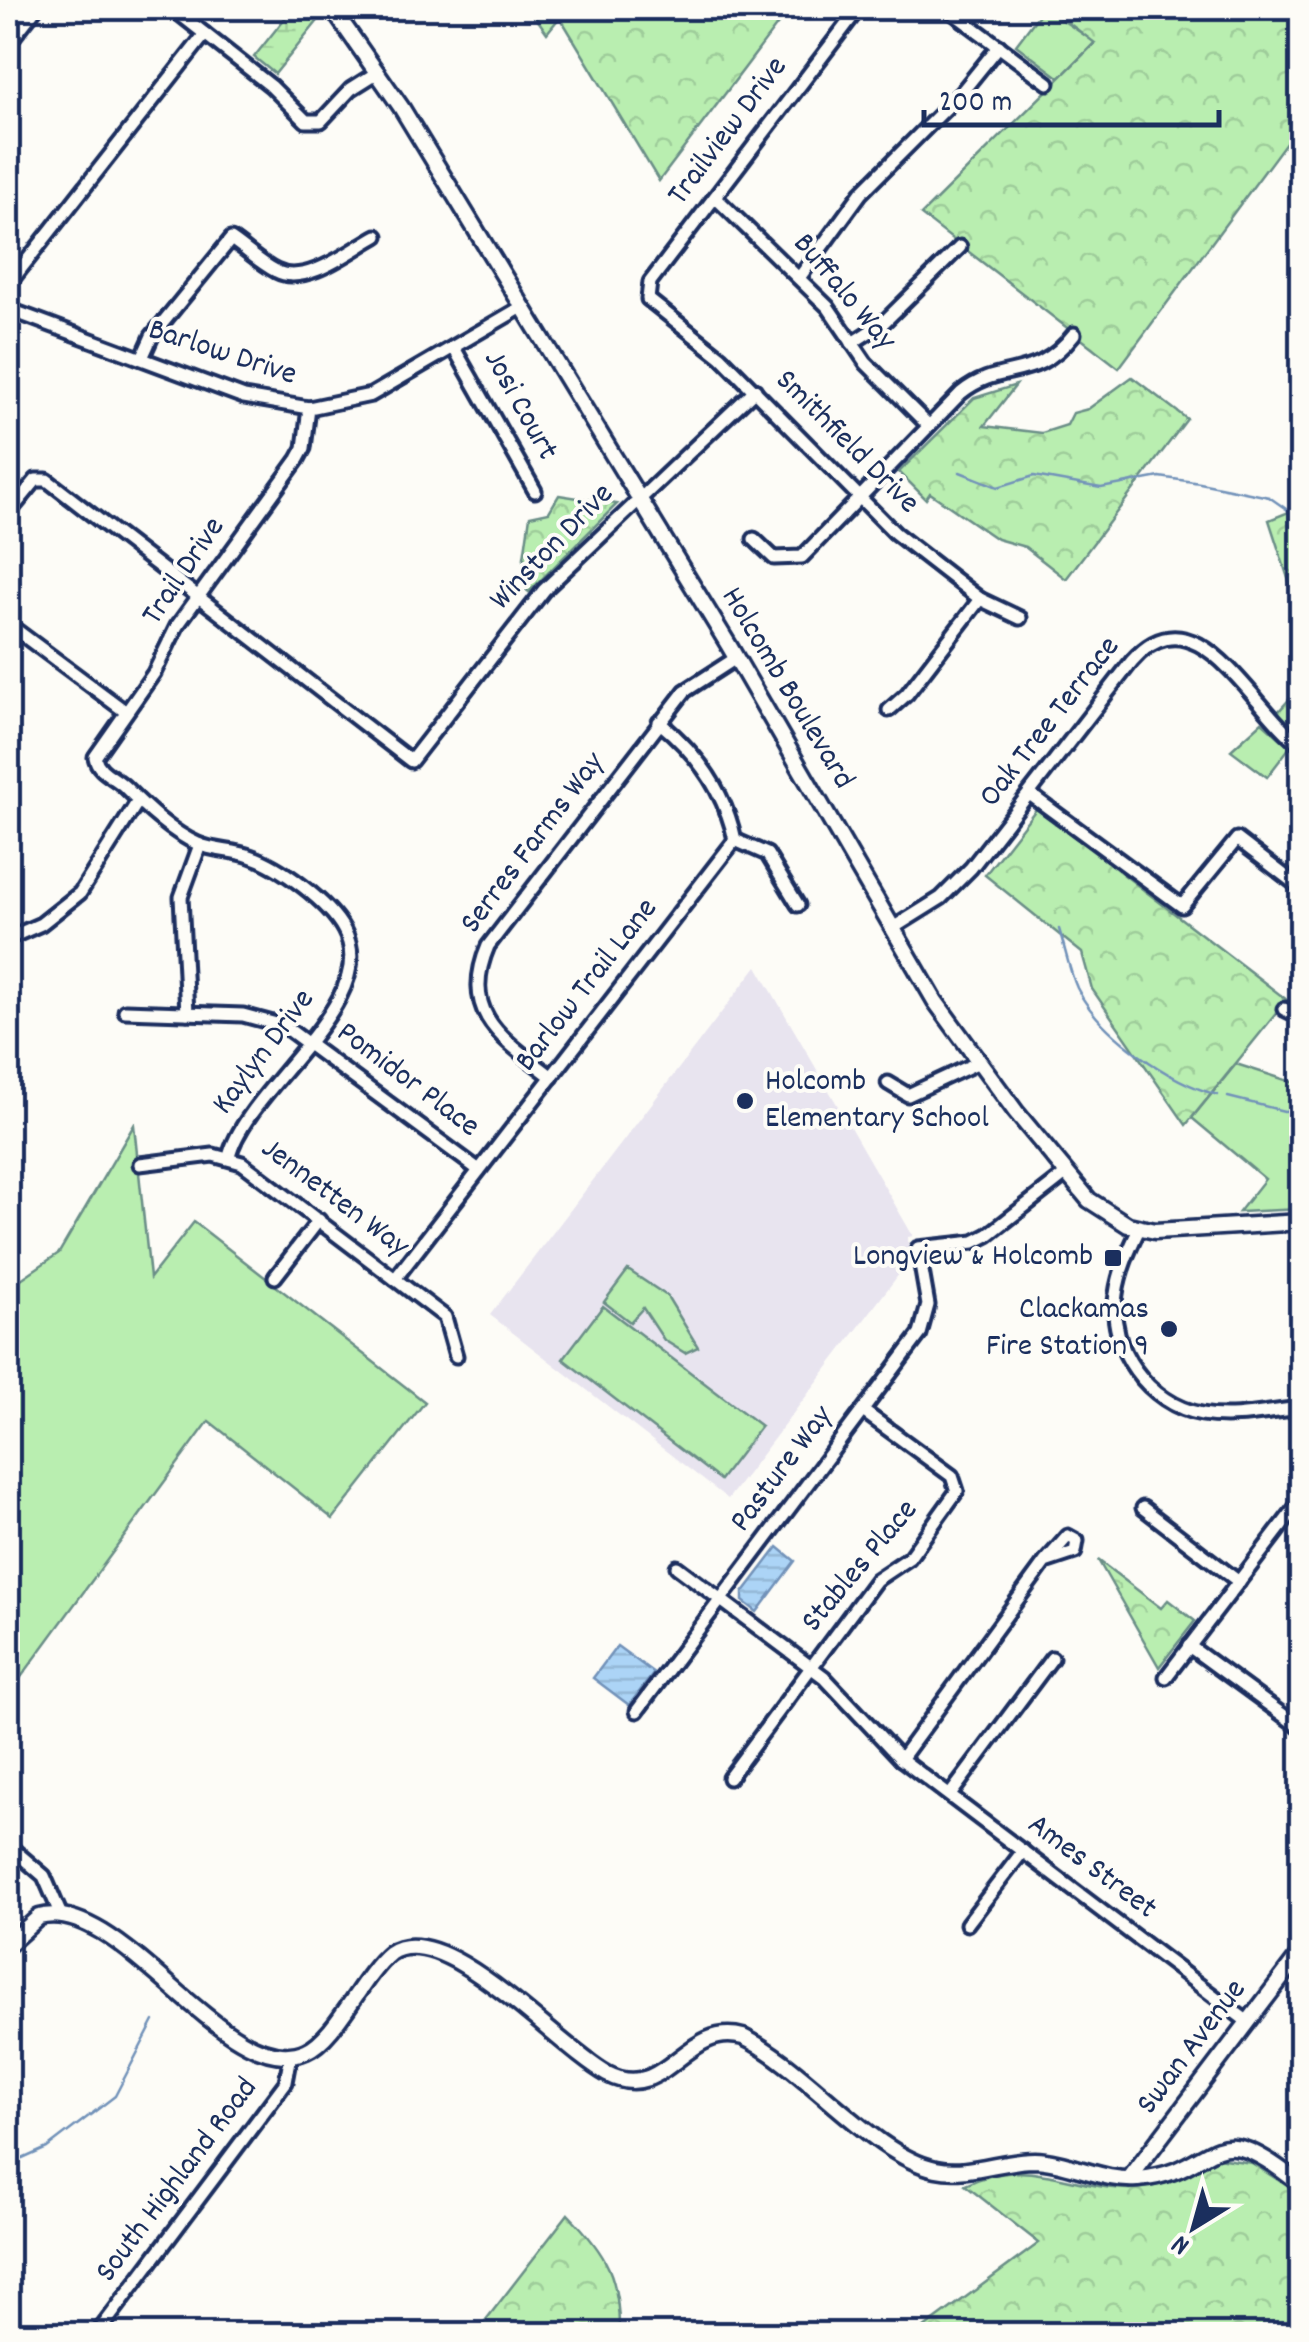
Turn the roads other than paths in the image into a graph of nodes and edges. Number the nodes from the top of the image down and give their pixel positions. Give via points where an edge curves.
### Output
1 (36, 8) edge
2 (172, 8) edge
3 (332, 8) edge
4 (858, 8) edge
5 (947, 8) edge
6 (205, 34) junction
7 (8, 44) edge
8 (999, 46) junction
9 (378, 72) junction
10 (1048, 83) dead end
11 (715, 197) junction
12 (377, 236) dead end
13 (960, 248) dead end
14 (799, 278) junction
15 (8, 285) edge
16 (646, 292) joint
17 (522, 307) junction
18 (8, 309) edge
19 (1074, 334) dead end
20 (852, 343) junction
21 (454, 348) junction
22 (142, 358) junction
23 (754, 390) junction
24 (309, 408) junction
25 (928, 425) junction
26 (535, 491) dead end
27 (857, 495) junction
28 (638, 498) junction
29 (8, 514) edge
30 (754, 539) dead end
31 (197, 598) junction
32 (980, 599) junction
33 (1020, 618) dead end
34 (8, 624) edge
35 (736, 658) junction
36 (889, 710) dead end
37 (126, 712) junction
38 (660, 722) junction
39 (1302, 746) edge
40 (96, 763) joint
41 (1031, 794) junction
42 (138, 801) junction
43 (735, 840) junction
44 (200, 844) junction
45 (1302, 889) edge
46 (798, 905) dead end
47 (892, 928) junction
48 (16, 935) dead end
49 (1284, 1009) dead end
50 (125, 1011) dead end
51 (187, 1013) junction
52 (1302, 1018) edge
53 (308, 1040) junction
54 (979, 1062) junction
55 (552, 1077) junction
56 (888, 1083) dead end
57 (229, 1157) junction
58 (140, 1164) dead end
59 (480, 1170) junction
60 (1067, 1173) junction
61 (318, 1220) junction
62 (1302, 1222) edge
63 (1140, 1229) junction
64 (275, 1277) dead end
65 (395, 1279) junction
66 (456, 1356) dead end
67 (1302, 1408) edge
68 (863, 1411) junction
69 (1302, 1499) edge
70 (1142, 1508) dead end
71 (1045, 1562) dead end
72 (678, 1567) dead end
73 (1239, 1582) junction
74 (722, 1600) junction
75 (1189, 1646) junction
76 (1052, 1658) dead end
77 (812, 1668) junction
78 (1166, 1677) dead end
79 (637, 1712) dead end
80 (1302, 1729) edge
81 (900, 1759) junction
82 (729, 1778) dead end
83 (950, 1796) junction
84 (8, 1845) edge
85 (1023, 1851) junction
86 (60, 1914) junction
87 (967, 1924) dead end
88 (8, 1945) edge
89 (1302, 1951) edge
90 (1248, 2022) junction
91 (291, 2056) junction
92 (1130, 2180) junction
93 (1302, 2186) edge
94 (97, 2334) edge

1 - 7 street
2 - 6 street
3 - 9 street, Holcomb Boulevard
4 - 11 street, Trailview Drive
5 - 8 street
6 - 9 street via 312,123
6 - 15 street
8 - 10 street
8 - 14 street via 861,193
9 - 17 street, Holcomb Boulevard
11 - 14 street, Buffalo Way
11 - 16 street, Trailview Drive
12 - 22 street via 290,276 230,239 152,336
13 - 20 street via 883,323
14 - 20 street, Buffalo Way
16 - 23 street, Smithfield Drive
17 - 21 street, Barlow Drive
17 - 28 street, Holcomb Boulevard
18 - 22 street, Barlow Drive
19 - 25 street via 1053,359 970,386
20 - 25 street, Buffalo Way
21 - 24 street, Barlow Drive via 371,395
21 - 26 street, Josi Court
22 - 24 street, Barlow Drive via 244,396
23 - 27 street, Smithfield Drive
23 - 28 street, Winston Drive
24 - 31 street, Trail Drive via 298,459
25 - 27 street
27 - 30 street via 802,557 774,558
27 - 32 street, Smithfield Drive via 895,534
28 - 31 street, Winston Drive via 534,602 410,760
28 - 35 street, Holcomb Boulevard
29 - 31 street via 36,480 47,480
31 - 37 street, Trail Drive
32 - 33 street, Smithfield Drive
32 - 36 street
34 - 37 street
35 - 38 street, Serres Farms Way via 684,690
35 - 47 street, Holcomb Boulevard
37 - 40 street, Trail Drive
38 - 43 street via 698,760 728,810
38 - 55 street, Serres Farms Way via 488,946 477,971 478,993 495,1030
39 - 41 street, Oak Tree Terrace via 1273,723 1208,648 1168,636 1141,651
40 - 42 street, Kaylyn Drive
41 - 45 street via 1182,906 1237,839
41 - 47 street, Oak Tree Terrace via 956,886
42 - 44 street, Kaylyn Drive
42 - 48 street via 80,893
43 - 46 street via 767,854
43 - 55 street, Barlow Trail Lane
44 - 51 street via 180,898
44 - 53 street, Kaylyn Drive via 266,863 341,924 352,958 347,984
47 - 54 street, Holcomb Boulevard
49 - 52 street
50 - 51 street, Pomidor Place
51 - 53 street, Pomidor Place via 264,1018
53 - 57 street, Kaylyn Drive via 241,1128
53 - 59 street, Pomidor Place
54 - 56 street via 908,1095
54 - 60 street, Holcomb Boulevard
55 - 59 street, Barlow Trail Lane
57 - 58 street, Jennetten Way
57 - 61 street, Jennetten Way
59 - 65 street, Barlow Trail Lane
60 - 63 street, Holcomb Boulevard via 1104,1212
60 - 68 street, Pasture Way via 988,1236 918,1248 927,1320
61 - 64 street
61 - 65 street, Jennetten Way
62 - 63 street
63 - 67 street via 1122,1268 1115,1308 1122,1344 1147,1385 1172,1404 1202,1414
65 - 66 street, Jennetten Way via 445,1317
68 - 74 street, Pasture Way
68 - 77 street, Stables Place via 952,1476 957,1491 909,1558 876,1580
69 - 73 street
70 - 73 street
71 - 81 street
72 - 74 street, Ames Street
73 - 75 street
74 - 77 street, Ames Street
74 - 79 street, Pasture Way
75 - 78 street
75 - 80 street
76 - 83 street
77 - 81 street, Ames Street
77 - 82 street, Stables Place
81 - 83 street, Ames Street
83 - 85 street, Ames Street
84 - 86 street via 44,1876
85 - 87 street
85 - 90 street, Ames Street
86 - 88 street via 35,1919
86 - 91 street via 93,1926 252,2048
89 - 90 street, Swan Avenue
90 - 92 street, Swan Avenue
91 - 92 street via 318,2041 384,1958 401,1946 424,1945 452,1957 624,2081 656,2078 701,2040 730,2034 764,2048 927,2167 961,2171 1040,2161
91 - 94 street, South Highland Road via 286,2082
92 - 93 street via 1234,2146 1262,2156

